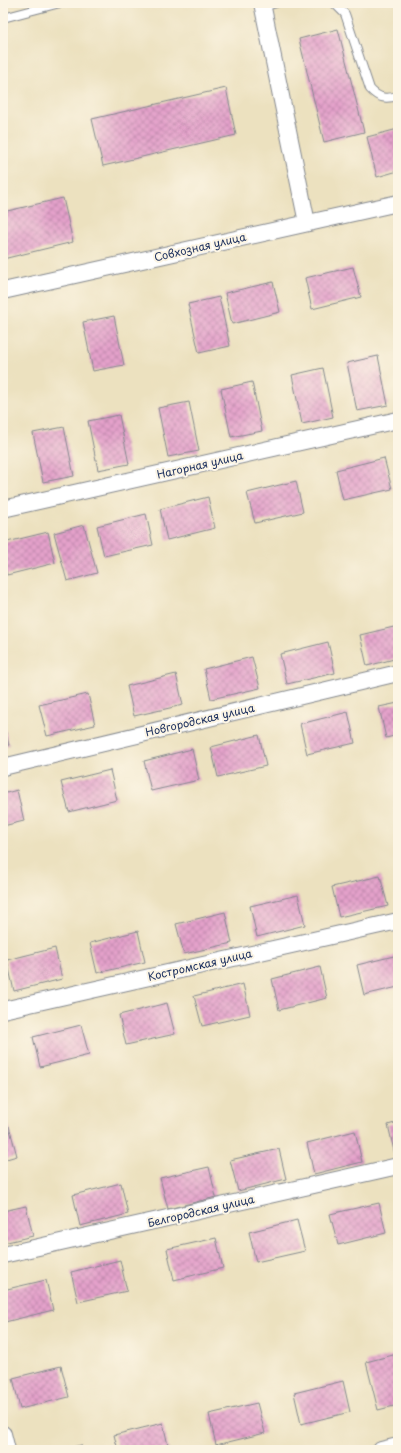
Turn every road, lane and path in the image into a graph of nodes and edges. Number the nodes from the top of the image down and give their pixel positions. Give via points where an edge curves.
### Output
1 (60, 3) edge
2 (334, 3) edge
3 (267, 4) edge
4 (3, 18) edge
5 (398, 96) edge
6 (398, 203) edge
7 (306, 223) junction
8 (3, 291) edge
9 (398, 420) edge
10 (3, 509) edge
11 (398, 673) edge
12 (3, 767) edge
13 (398, 921) edge
14 (3, 1010) edge
15 (398, 1166) edge
16 (3, 1255) edge
17 (3, 1434) edge
18 (398, 1446) edge
19 (7, 1450) edge
20 (381, 1450) edge

1 - 4 lane
2 - 5 lane via 345,14 370,90 376,96 386,99
3 - 7 street
6 - 7 street, Совхозная улица
7 - 8 street, Совхозная улица
9 - 10 street, Нагорная улица
11 - 12 street, Новгородская улица
13 - 14 street, Костромская улица
15 - 16 street, Белгородская улица
17 - 19 street
18 - 20 street

